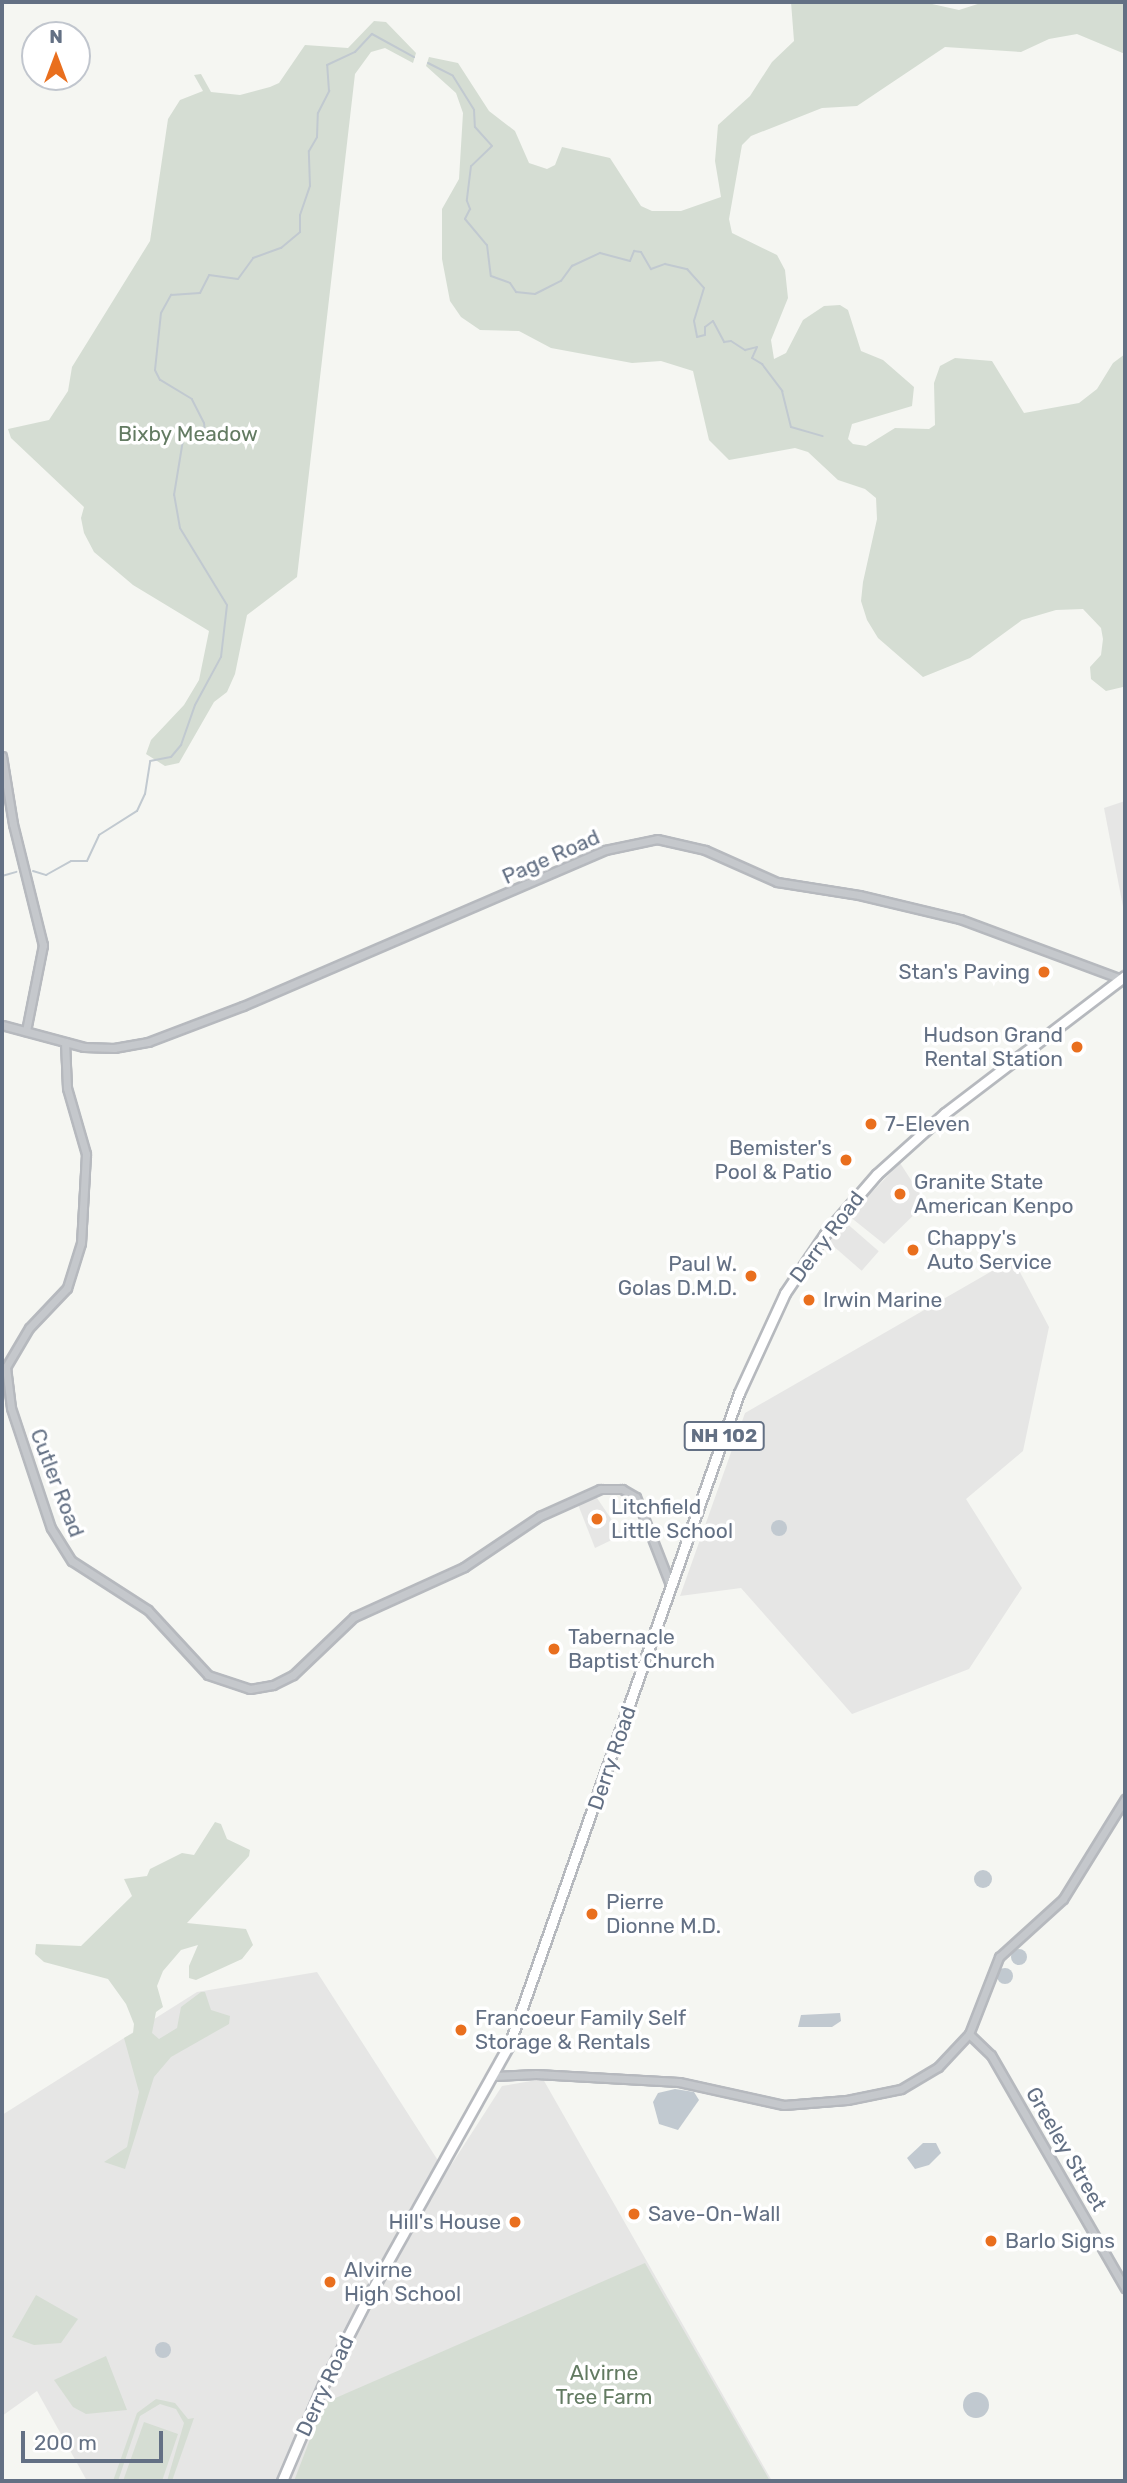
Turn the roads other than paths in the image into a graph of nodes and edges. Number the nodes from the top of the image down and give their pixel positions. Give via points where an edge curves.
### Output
1 (2, 756) edge
2 (1123, 978) edge
3 (2, 1025) edge
4 (26, 1031) junction
5 (65, 1042) junction
6 (661, 1558) junction
7 (679, 1564) junction
8 (671, 1588) junction
9 (1125, 1798) edge
10 (968, 2034) junction
11 (502, 2063) junction
12 (495, 2076) junction
13 (511, 2076) junction
14 (1125, 2288) edge
15 (282, 2481) edge

1 - 4 street via 13,824 43,945
2 - 5 street, Page Road via 960,919 859,895 777,882 705,850 657,839 605,850 243,1006 148,1042 100,1049
2 - 7 main road, Derry Road / NH 102 via 923,1131 877,1174 825,1234 785,1293 758,1347
3 - 4 street, Page Road
4 - 5 street, Page Road
5 - 6 street, Cutler Road via 66,1088 86,1154 82,1243 67,1288 29,1328 6,1367 7,1384 51,1528 65,1553 82,1570 148,1610 208,1675 250,1689 293,1675 354,1617 464,1567 528,1523 593,1490 618,1488 633,1494
6 - 7 street
6 - 8 street, Cutler Road
7 - 8 main road, Derry Road / NH 102
8 - 11 main road, Derry Road / NH 102 via 544,1956
9 - 10 street via 1063,1899 999,1957
10 - 13 street via 938,2067 901,2089 812,2105 772,2104 662,2081
10 - 14 street, Greeley Street via 991,2055
11 - 12 main road, Derry Road / NH 102
11 - 13 street
12 - 13 street
12 - 15 main road, Derry Road / NH 102 via 358,2317

